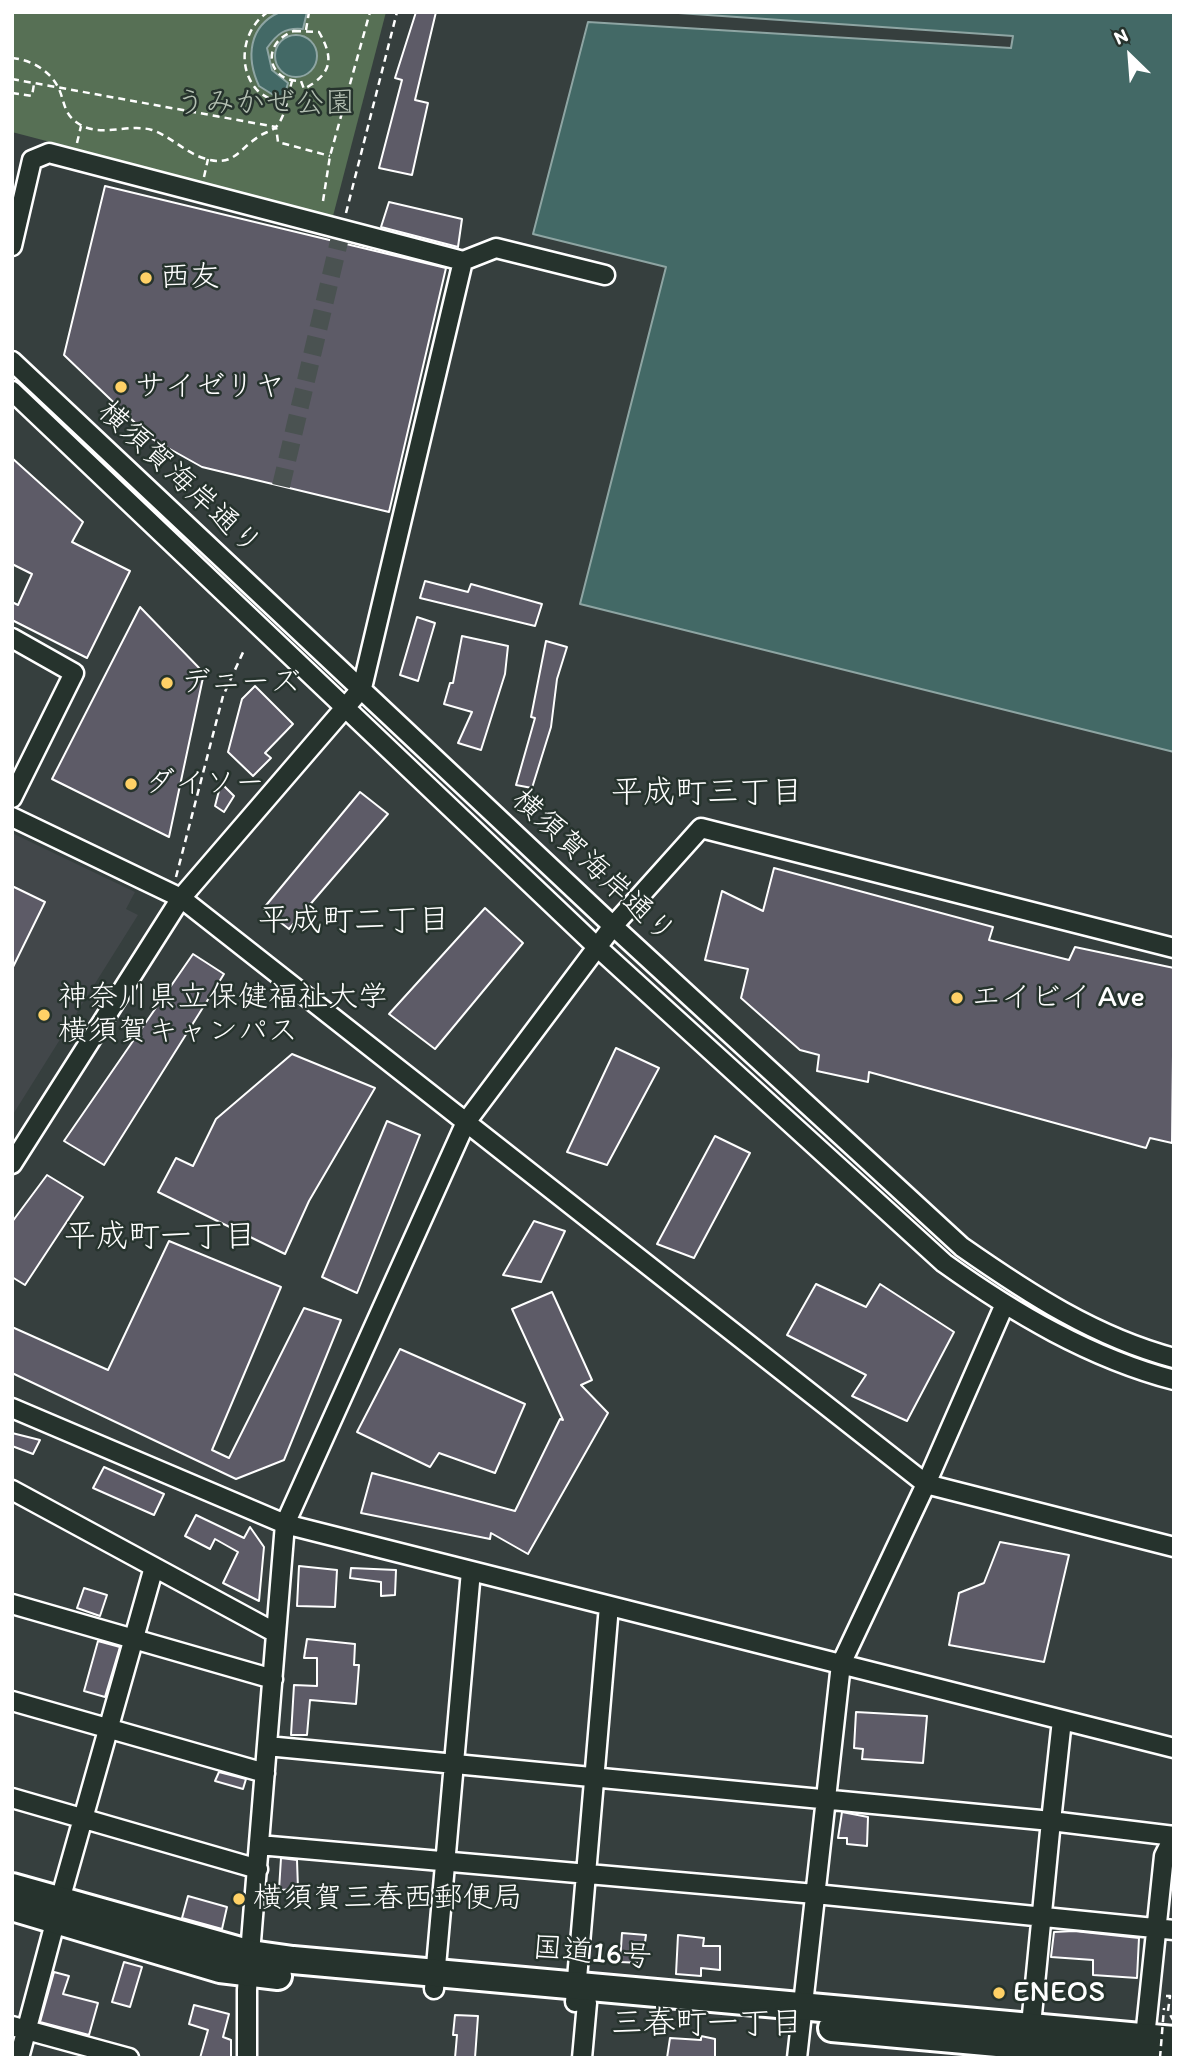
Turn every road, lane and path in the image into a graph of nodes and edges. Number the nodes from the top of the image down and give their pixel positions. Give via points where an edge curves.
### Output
1 (268, 12) edge
2 (309, 12) edge
3 (370, 12) edge
4 (397, 12) edge
5 (305, 31) junction
6 (12, 58) edge
7 (12, 79) edge
8 (292, 82) junction
9 (34, 83) junction
10 (58, 88) junction
11 (12, 93) edge
12 (286, 105) junction
13 (276, 127) junction
14 (330, 156) junction
15 (323, 201) dead end
16 (342, 229) junction
17 (12, 246) edge
18 (463, 261) junction
19 (605, 275) dead end
20 (12, 361) edge
21 (12, 391) edge
22 (12, 638) edge
23 (246, 648) dead end
24 (362, 688) junction
25 (347, 707) junction
26 (12, 798) edge
27 (12, 817) edge
28 (176, 896) junction
29 (613, 926) junction
30 (597, 947) junction
31 (1174, 948) edge
32 (466, 1122) junction
33 (12, 1164) edge
34 (1004, 1306) junction
35 (1174, 1358) edge
36 (1174, 1380) edge
37 (12, 1408) edge
38 (926, 1485) junction
39 (12, 1490) edge
40 (285, 1524) junction
41 (1174, 1547) edge
42 (154, 1567) junction
43 (471, 1571) junction
44 (12, 1604) edge
45 (609, 1606) junction
46 (276, 1633) junction
47 (134, 1637) junction
48 (841, 1664) junction
49 (272, 1679) junction
50 (12, 1701) edge
51 (1062, 1720) junction
52 (108, 1727) junction
53 (267, 1746) junction
54 (1174, 1748) edge
55 (454, 1765) junction
56 (265, 1773) junction
57 (594, 1779) junction
58 (12, 1798) edge
59 (826, 1798) junction
60 (82, 1820) junction
61 (1051, 1821) junction
62 (1174, 1836) edge
63 (259, 1845) junction
64 (445, 1863) junction
65 (258, 1869) junction
66 (586, 1873) junction
67 (12, 1887) edge
68 (815, 1894) junction
69 (12, 1907) edge
70 (58, 1909) junction
71 (1042, 1915) junction
72 (1166, 1930) edge
73 (250, 1963) junction
74 (435, 1980) junction
75 (579, 1997) junction
76 (801, 2016) junction
77 (1174, 2022) edge
78 (20, 2028) edge
79 (1174, 2040) edge
80 (1029, 2044) edge
81 (1150, 2053) edge
82 (19, 2058) edge
83 (129, 2058) edge
84 (247, 2058) edge
85 (582, 2058) edge
86 (797, 2058) edge

1 - 12 path via 258,18 244,47 243,62 255,89
2 - 5 path
3 - 14 path
4 - 16 path
5 - 8 path via 280,36 272,49 272,62 280,75
5 - 8 path via 319,32 329,64 321,80 304,89 301,81
6 - 10 path via 39,65
7 - 9 path
8 - 12 path
9 - 10 path
9 - 11 path via 32,98
10 - 13 path
10 - 13 path via 71,119 81,126 150,129 218,162 237,158
12 - 13 path
13 - 14 path via 278,142
14 - 15 path
16 - 17 street via 49,153 32,160
16 - 18 street
18 - 19 street via 495,248
18 - 24 street
20 - 24 street, 横須賀海岸通り
21 - 25 street
22 - 26 street via 74,673
23 - 28 path via 223,696
24 - 25 street
24 - 29 street, 横須賀海岸通り
25 - 28 street
25 - 30 street
27 - 28 street
28 - 32 street
28 - 33 street
29 - 30 street
29 - 31 street via 701,828
29 - 35 street, 横須賀海岸通り via 962,1247 1089,1328
30 - 32 street
30 - 34 street via 944,1263
32 - 38 street
32 - 40 street
34 - 36 street via 1078,1345
34 - 38 street
37 - 40 street
38 - 41 street
38 - 48 street
39 - 42 street
40 - 43 street
40 - 46 street
42 - 46 street
42 - 47 street
43 - 45 street
43 - 55 street
44 - 47 street
45 - 48 street
45 - 57 street
46 - 49 street
47 - 49 street
47 - 52 street
48 - 51 street
48 - 59 street
49 - 53 street
50 - 52 street
51 - 54 street
51 - 61 street
52 - 56 street
52 - 60 street
53 - 55 street
53 - 56 street
55 - 57 street
55 - 64 street
56 - 63 street
57 - 59 street
57 - 66 street
58 - 60 street
59 - 61 street
59 - 68 street
60 - 65 street
60 - 70 street
61 - 62 street
61 - 71 street
62 - 72 street via 1164,1856
63 - 64 street
63 - 65 street
64 - 66 street
64 - 74 street
65 - 73 street
66 - 68 street
66 - 75 street
67 - 70 highway, 国道16号
68 - 71 street
68 - 76 street
69 - 70 highway, 国道16号
70 - 73 highway, 国道16号
70 - 78 street
71 - 72 street
71 - 80 street
72 - 81 street
73 - 74 highway, 国道16号
73 - 84 street
74 - 75 highway, 国道16号
75 - 76 highway, 国道16号
75 - 85 street
76 - 80 highway, 国道16号
76 - 86 street
77 - 81 path, bridge via 1166,2010
78 - 82 street
78 - 83 street
79 - 81 highway, 国道16号
80 - 81 highway, 国道16号

